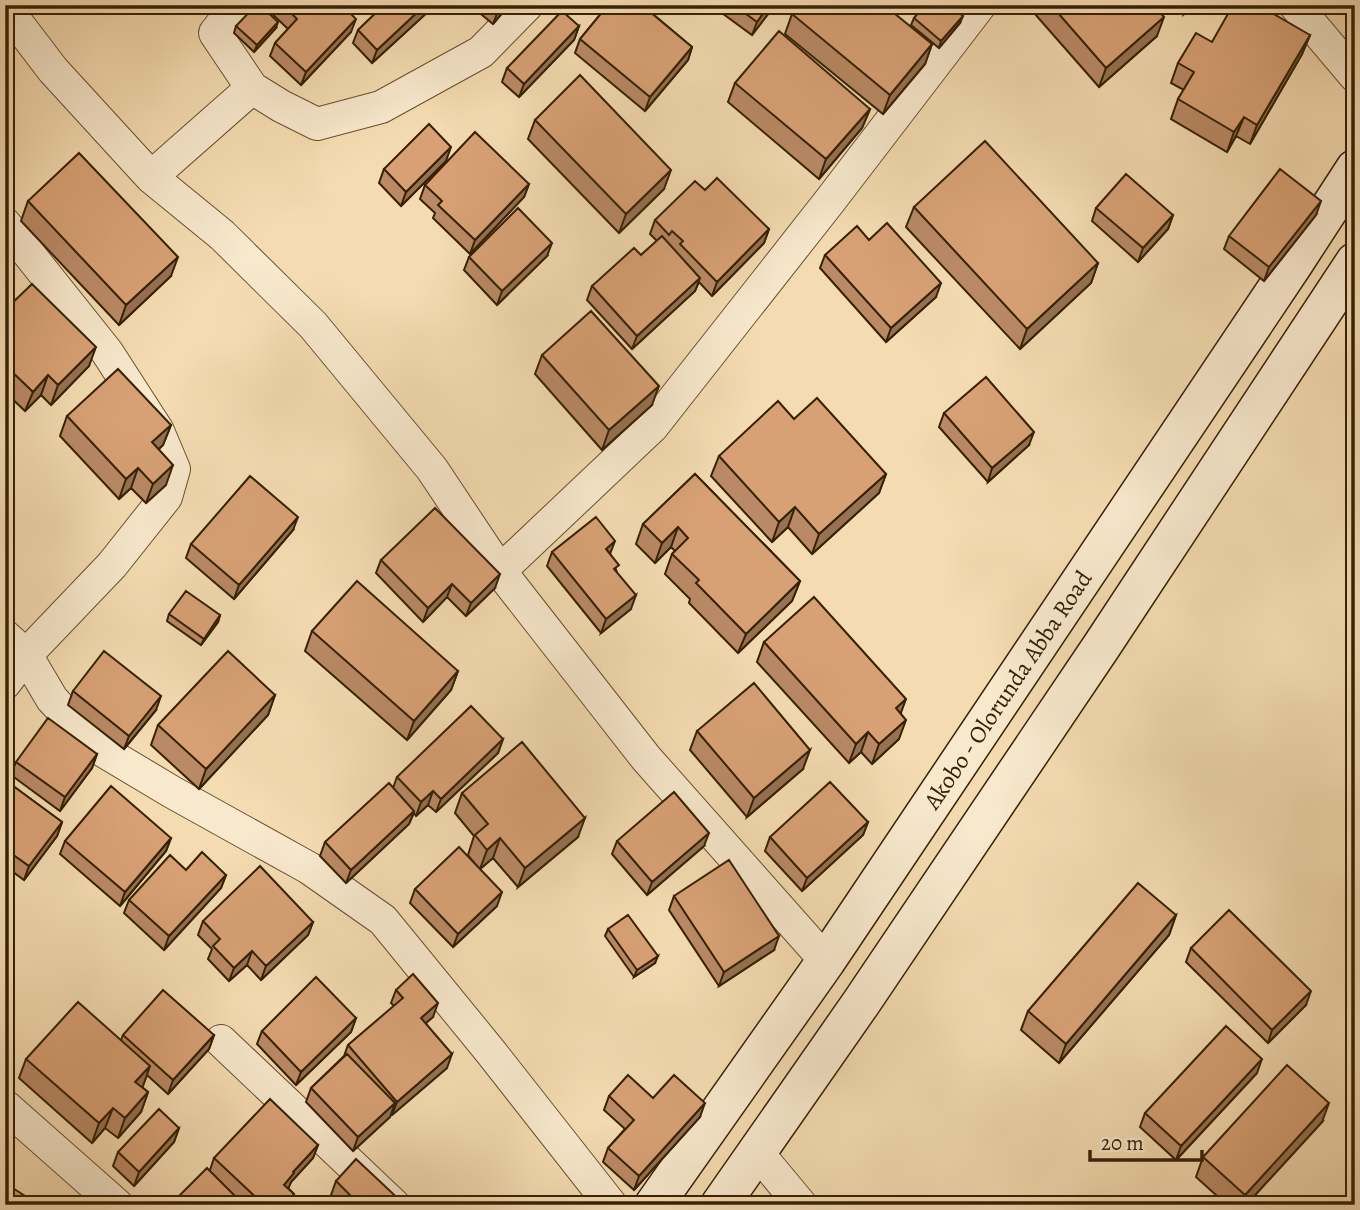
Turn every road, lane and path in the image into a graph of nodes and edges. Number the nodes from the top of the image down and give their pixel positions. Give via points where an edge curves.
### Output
1 (237, 5) edge
2 (527, 5) edge
3 (980, 5) edge
4 (1295, 5) edge
5 (5, 7) edge
6 (1355, 76) edge
7 (252, 88) junction
8 (1355, 169) edge
9 (151, 177) junction
10 (5, 224) edge
11 (1355, 262) edge
12 (500, 571) junction
13 (15, 645) edge
14 (5, 683) edge
15 (826, 961) junction
16 (221, 1041) dead end
17 (5, 1106) edge
18 (757, 1152) junction
19 (117, 1205) edge
20 (394, 1205) edge
21 (611, 1205) edge
22 (654, 1205) edge
23 (720, 1205) edge
24 (801, 1205) edge

1 - 7 street via 215,33
2 - 7 street via 481,52 382,107 317,124
3 - 12 street via 652,427
4 - 6 street
5 - 9 street via 53,70
7 - 9 street
8 - 15 main road, Akobo - Olorunda Abba Road
9 - 12 street via 222,235 313,325 432,469
10 - 13 street via 107,352 158,430 174,470 166,497 112,565
11 - 18 main road via 1094,659
12 - 15 street via 646,758
13 - 14 street
13 - 21 street via 52,699 95,746 309,868 383,920
15 - 22 main road, Akobo - Olorunda Abba Road
16 - 20 street
17 - 19 street
18 - 23 main road
18 - 24 street

